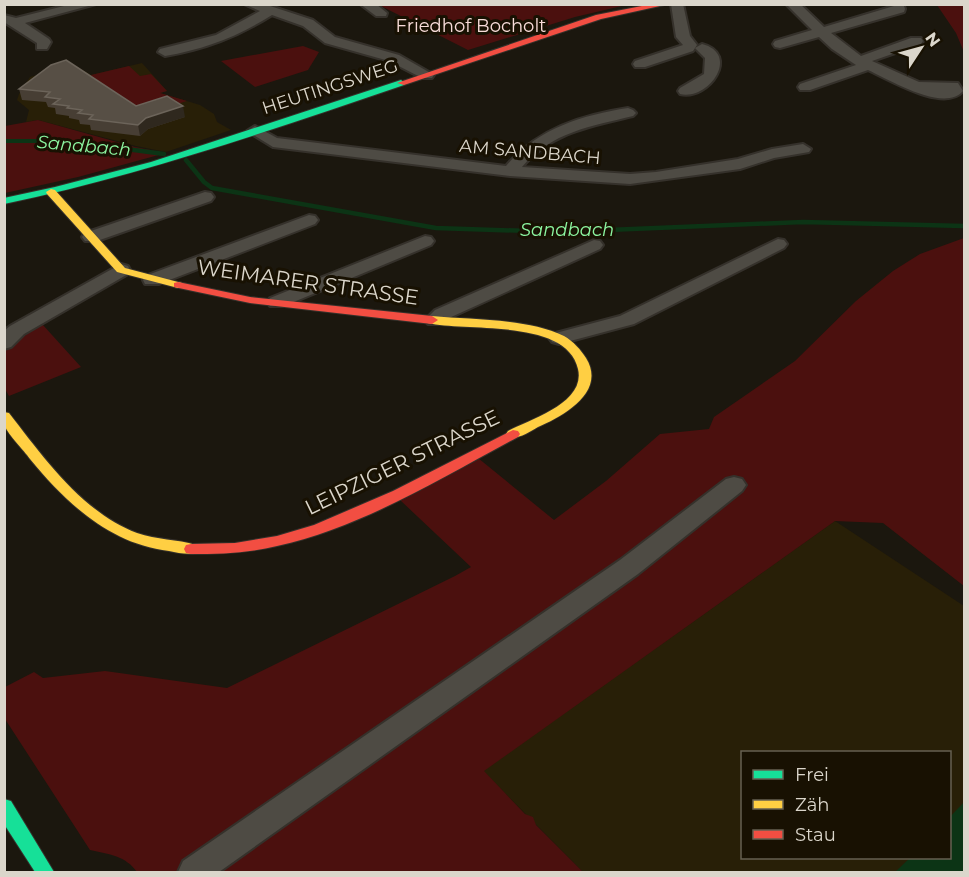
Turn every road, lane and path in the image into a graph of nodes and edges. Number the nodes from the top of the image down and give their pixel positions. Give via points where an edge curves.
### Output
1 (90, 4) edge
2 (250, 4) edge
3 (366, 4) edge
4 (666, 4) edge
5 (677, 4) edge
6 (792, 4) edge
7 (898, 9) dead end
8 (272, 10) junction
9 (381, 13) dead end
10 (10, 19) edge
11 (820, 31) junction
12 (916, 41) dead end
13 (780, 44) dead end
14 (42, 46) dead end
15 (693, 47) junction
16 (165, 52) dead end
17 (864, 63) junction
18 (640, 64) dead end
19 (427, 75) junction
20 (914, 86) dead end
21 (805, 87) dead end
22 (685, 91) dead end
23 (628, 113) dead end
24 (255, 131) junction
25 (803, 150) dead end
26 (510, 171) junction
27 (51, 192) junction
28 (205, 197) dead end
29 (4, 201) edge
30 (309, 220) dead end
31 (91, 237) junction
32 (425, 241) dead end
33 (778, 244) dead end
34 (594, 245) dead end
35 (121, 270) junction
36 (152, 280) junction
37 (277, 302) junction
38 (435, 320) junction
39 (559, 338) junction
40 (4, 343) edge
41 (4, 416) edge
42 (734, 485) dead end
43 (4, 807) edge
44 (45, 873) edge
45 (194, 873) edge

1 - 10 street
2 - 8 street
3 - 9 street
4 - 19 street, HEUTINGSWEG via 599,17
5 - 15 street via 683,37
6 - 11 street
7 - 11 street
8 - 16 street via 213,43
8 - 19 street via 308,23 330,40 394,58
10 - 14 street via 44,42
11 - 13 street
11 - 17 street
12 - 17 street
15 - 18 street
15 - 22 street via 709,52 713,73 708,80
17 - 20 street
17 - 21 street
19 - 24 street, HEUTINGSWEG
23 - 26 street via 605,116 547,139 529,150
24 - 26 street, AM SANDBACH via 273,142
24 - 27 street, HEUTINGSWEG via 170,160
25 - 26 street, AM SANDBACH via 656,177 594,178
27 - 29 street, HEUTINGSWEG
27 - 31 street, WEIMARER STRASSE
28 - 31 street
30 - 36 street
31 - 35 street, WEIMARER STRASSE
32 - 37 street
33 - 39 street via 627,320
34 - 38 street
35 - 36 street, WEIMARER STRASSE
35 - 40 street via 17,330
36 - 37 street, WEIMARER STRASSE
37 - 38 street, WEIMARER STRASSE
38 - 39 street, WEIMARER STRASSE via 513,327
39 - 41 street, LEIPZIGER STRASSE via 579,357 584,368 585,381 569,405 343,521 312,534 261,546 195,550 162,546 107,525 70,495
42 - 45 street via 629,567
43 - 44 street

